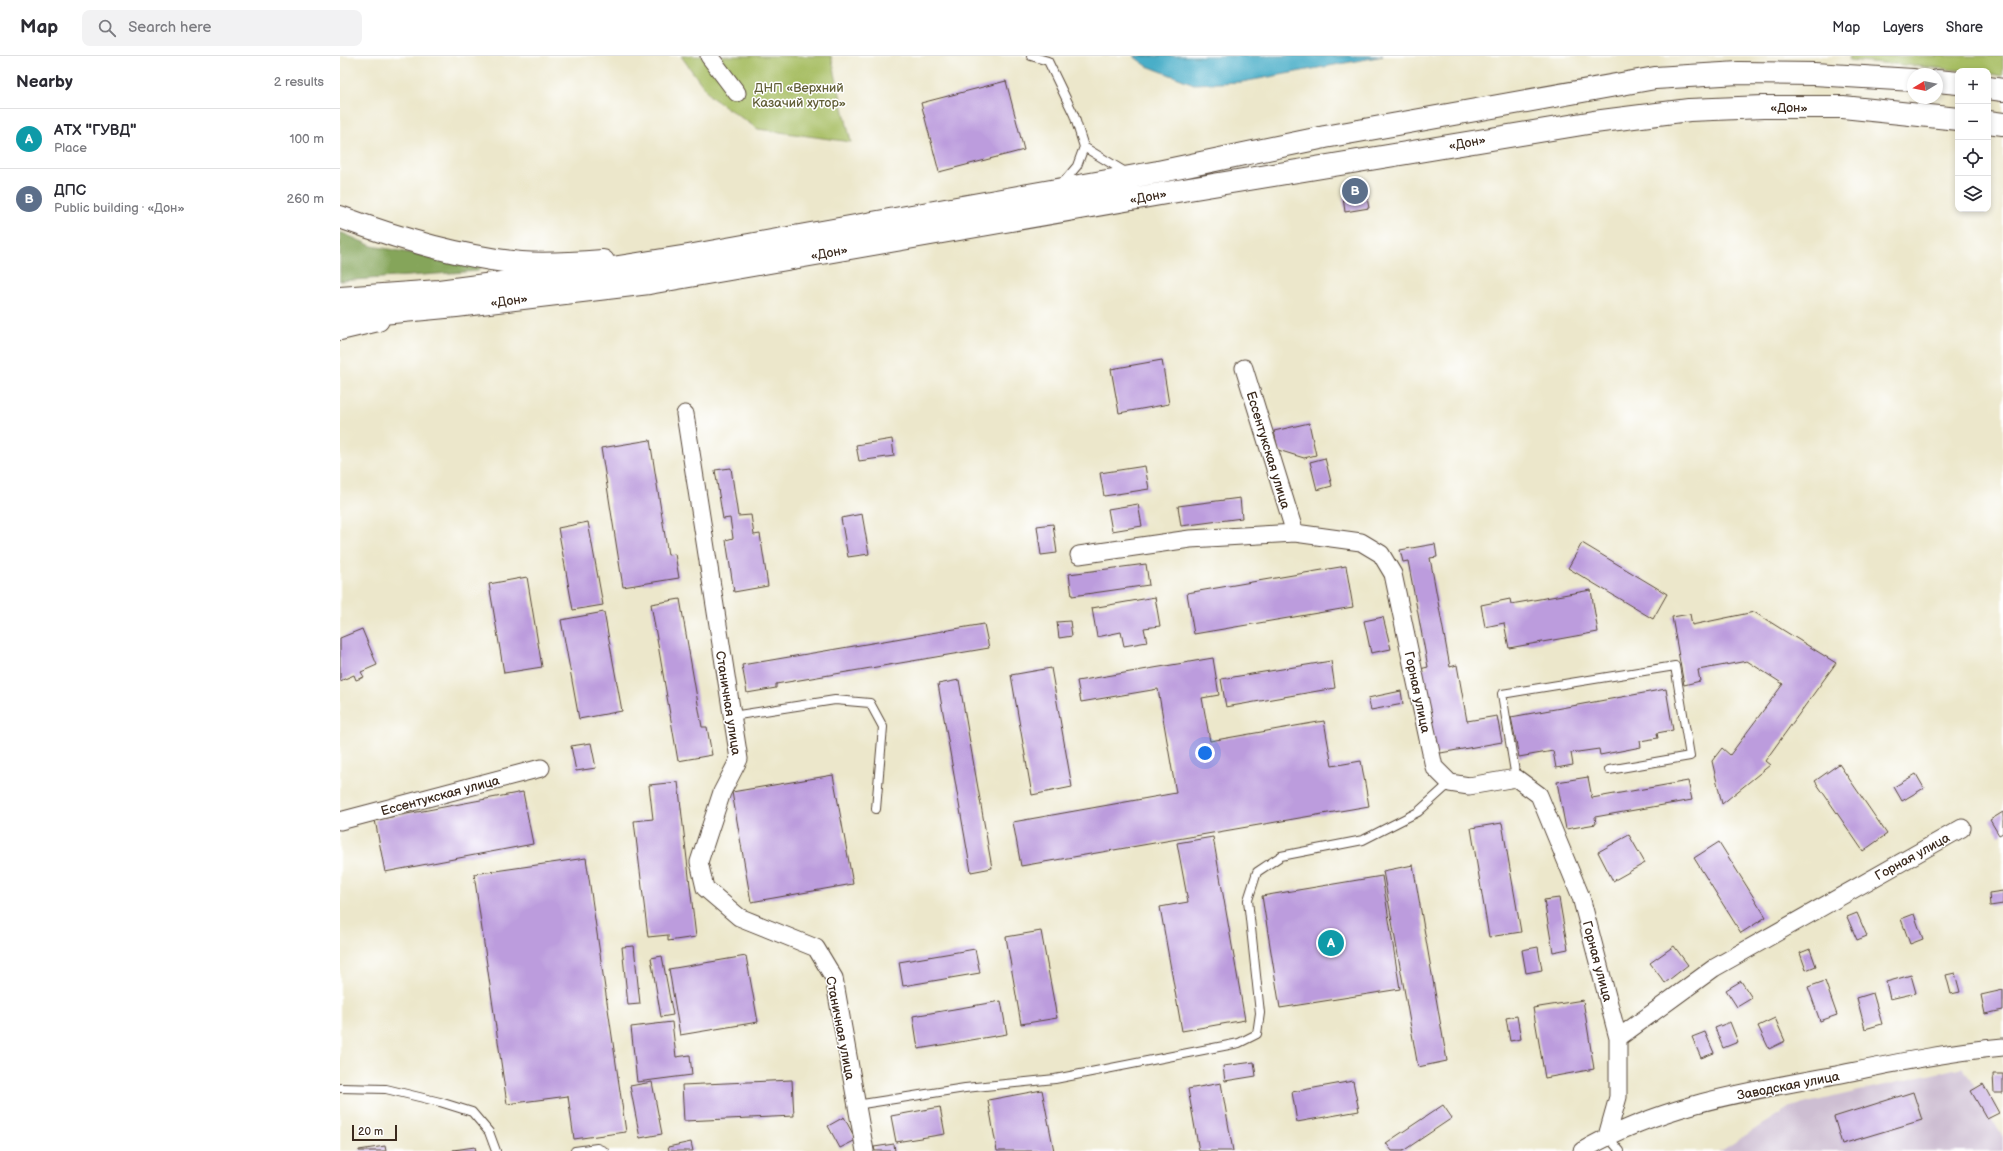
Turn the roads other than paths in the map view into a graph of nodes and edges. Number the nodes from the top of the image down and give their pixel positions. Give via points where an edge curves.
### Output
1 (708, 56) edge
2 (1031, 56) edge
3 (1047, 58) edge
4 (1907, 80) edge
5 (1943, 82) edge
6 (1955, 83) edge
7 (1991, 88) edge
8 (2003, 90) edge
9 (737, 93) dead end
10 (1955, 119) edge
11 (1991, 122) edge
12 (2003, 124) edge
13 (1084, 147) junction
14 (1131, 176) junction
15 (1059, 189) junction
16 (340, 217) edge
17 (688, 256) junction
18 (340, 298) edge
19 (419, 310) junction
20 (340, 317) edge
21 (340, 329) edge
22 (1244, 368) dead end
23 (685, 414) dead end
24 (1295, 533) junction
25 (1078, 555) dead end
26 (732, 716) junction
27 (540, 768) dead end
28 (1609, 770) dead end
29 (1516, 778) junction
30 (1450, 783) junction
31 (876, 809) dead end
32 (340, 821) edge
33 (1962, 828) dead end
34 (1618, 1038) junction
35 (2003, 1047) edge
36 (340, 1088) edge
37 (856, 1105) junction
38 (1607, 1136) junction
39 (496, 1151) edge
40 (575, 1151) edge
41 (604, 1151) edge
42 (864, 1151) edge
43 (1582, 1151) edge
44 (1620, 1151) edge

1 - 9 street
2 - 3 lane
3 - 13 lane via 1074,115
4 - 14 main road, «Дон» via 1739,73 1655,78 1325,137
5 - 6 main road
7 - 8 main road
10 - 19 main road, «Дон» via 1843,107 1689,110 1602,121 1176,191 649,283
11 - 12 main road
13 - 14 lane
13 - 15 lane via 1077,166
14 - 15 main road, «Дон»
15 - 17 main road, «Дон»
16 - 17 main road via 388,235 522,263
17 - 18 main road, «Дон» via 446,290
19 - 20 main road, «Дон»
19 - 21 main road
22 - 24 street, Ессентукская улица
23 - 26 street, Станичная улица
24 - 25 street, Горная улица via 1190,539
24 - 30 street, Горная улица via 1361,542 1381,554 1393,574 1434,767
26 - 31 lane via 835,700 870,703 883,727
26 - 37 street, Станичная улица via 739,759 722,792 699,862 705,888 739,917 816,948 834,978
27 - 32 street, Ессентукская улица
28 - 29 lane via 1690,756 1675,666 1502,694
29 - 30 street via 1469,786
29 - 34 street, Горная улица via 1539,795 1581,897
30 - 37 lane via 1418,812 1363,840 1282,856 1257,872 1248,900 1260,1013 1257,1034 1239,1043 1056,1079 965,1088
33 - 34 street, Горная улица via 1714,968
34 - 38 street, Горная улица via 1618,1097
35 - 38 street, Заводская улица via 1965,1050 1758,1090 1680,1108
36 - 39 lane via 386,1089 472,1112 489,1132
37 - 42 street, Станичная улица
38 - 43 street, Заводская улица
38 - 44 lane
40 - 41 lane via 597,1148

